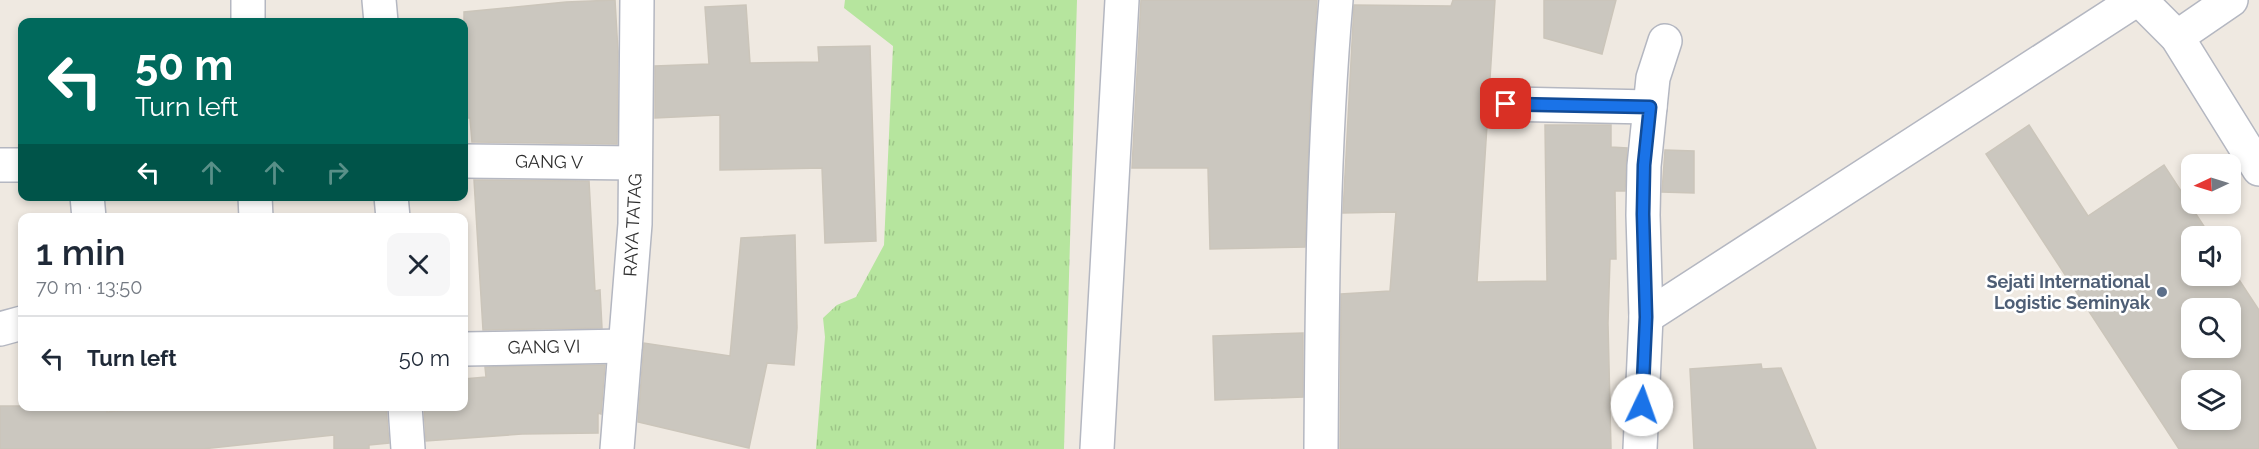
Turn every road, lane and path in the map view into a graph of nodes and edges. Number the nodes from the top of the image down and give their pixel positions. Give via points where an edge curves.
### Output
1 (248, 0) edge
2 (379, 0) edge
3 (637, 0) edge
4 (1122, 0) edge
5 (1336, 0) edge
6 (2138, 0) edge
7 (2231, 0) edge
8 (248, 18) edge
9 (381, 18) edge
10 (2176, 37) junction
11 (1665, 41) dead end
12 (1506, 104) dead end
13 (1650, 107) junction
14 (468, 161) edge
15 (636, 163) junction
16 (0, 165) edge
17 (18, 165) edge
18 (2259, 169) edge
19 (1646, 317) junction
20 (18, 324) edge
21 (0, 329) edge
22 (625, 346) junction
23 (468, 349) edge
24 (405, 411) edge
25 (408, 449) edge
26 (616, 449) edge
27 (1097, 449) edge
28 (1320, 449) edge
29 (1640, 449) edge

1 - 8 street
2 - 9 street
3 - 15 street, RAYA TATAG
4 - 27 street
5 - 28 street via 1322,247
6 - 10 street
6 - 19 street
7 - 10 street
10 - 18 street
11 - 13 street via 1653,78
12 - 13 street
13 - 19 street via 1643,205
14 - 15 street, GANG V
15 - 22 street, RAYA TATAG
16 - 17 street
19 - 29 street
20 - 21 street
22 - 23 street, GANG VI
22 - 26 street, RAYA TATAG
24 - 25 street

